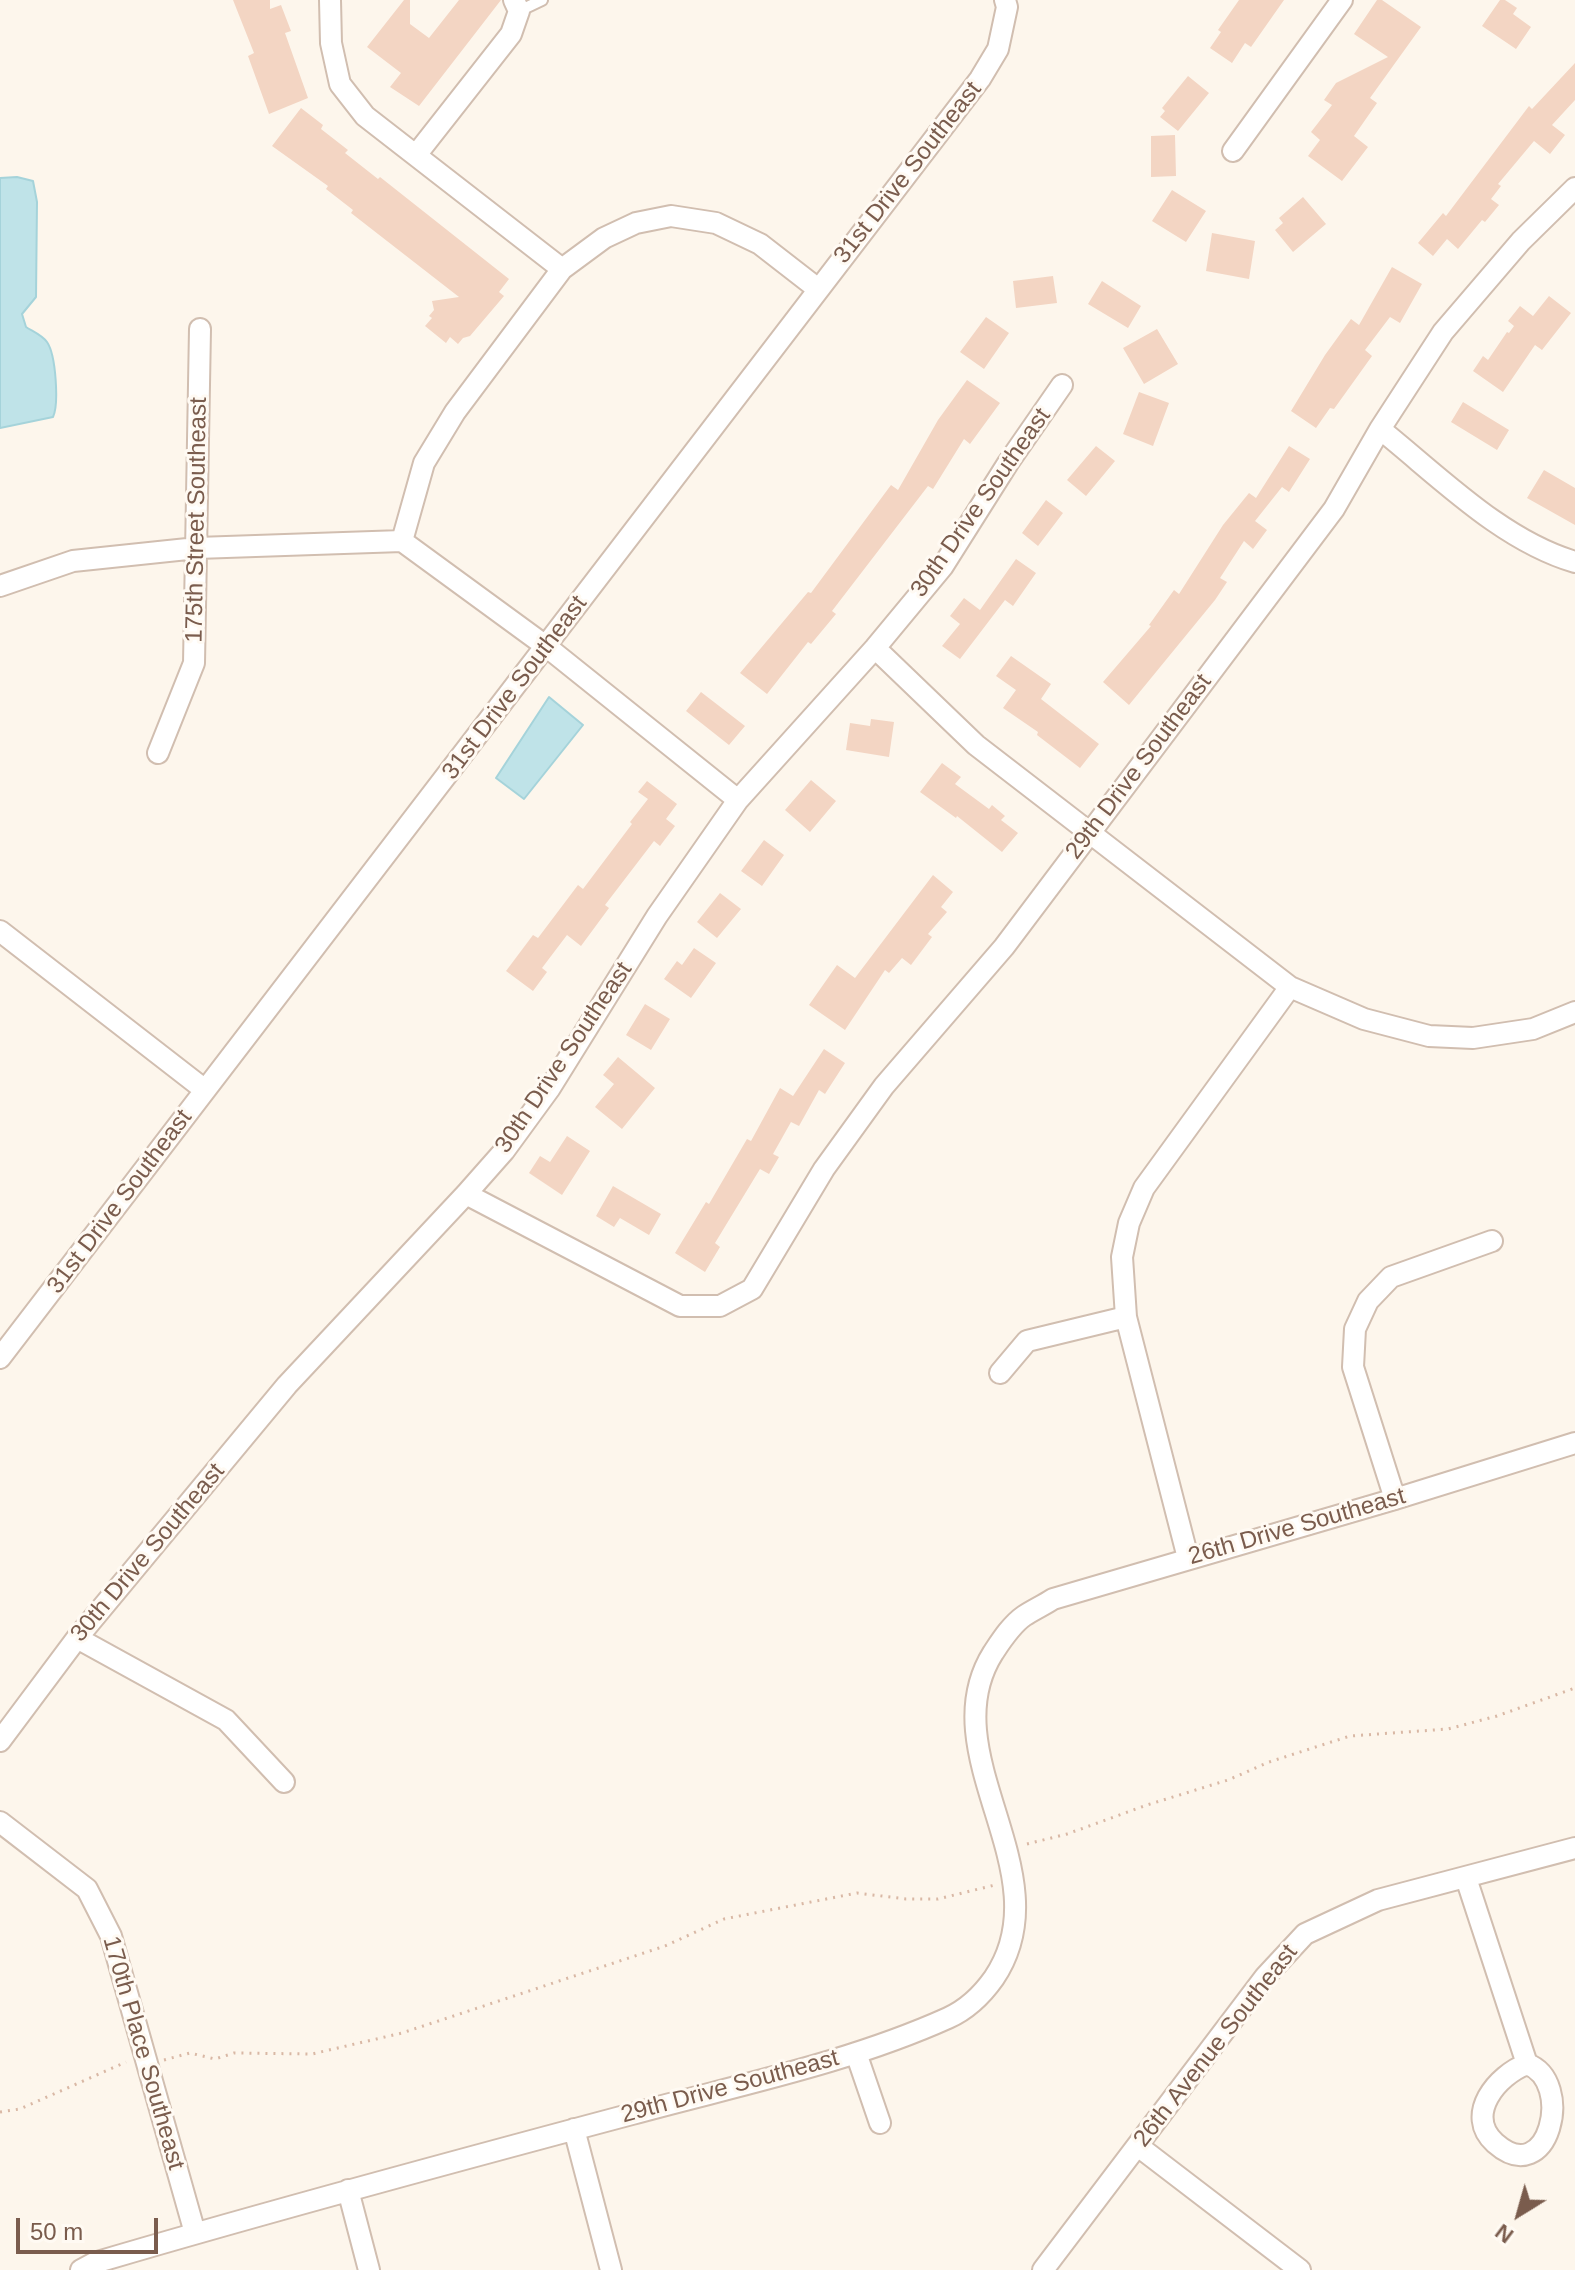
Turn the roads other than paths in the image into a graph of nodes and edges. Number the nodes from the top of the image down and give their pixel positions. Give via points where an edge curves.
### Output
1 (330, 0) edge
2 (542, 0) edge
3 (1342, 0) edge
4 (1006, 3) edge
5 (516, 6) edge
6 (1233, 151) dead end
7 (416, 155) junction
8 (1575, 188) edge
9 (562, 269) junction
10 (818, 289) junction
11 (200, 329) dead end
12 (1062, 385) dead end
13 (1380, 429) junction
14 (402, 541) junction
15 (197, 548) junction
16 (1575, 562) edge
17 (0, 586) edge
18 (547, 647) junction
19 (875, 648) junction
20 (158, 753) dead end
21 (738, 800) junction
22 (1091, 832) junction
23 (0, 931) edge
24 (1290, 987) junction
25 (1575, 1012) edge
26 (205, 1090) junction
27 (466, 1194) junction
28 (1492, 1241) dead end
29 (1126, 1317) junction
30 (0, 1358) edge
31 (1000, 1373) dead end
32 (1575, 1443) edge
33 (1395, 1499) junction
34 (1188, 1558) junction
35 (1021, 1617) joint
36 (77, 1638) junction
37 (0, 1741) edge
38 (284, 1782) dead end
39 (0, 1822) edge
40 (1575, 1848) edge
41 (1466, 1878) junction
42 (856, 2053) junction
43 (1527, 2064) junction
44 (880, 2123) dead end
45 (574, 2129) junction
46 (1138, 2146) junction
47 (348, 2190) junction
48 (195, 2233) junction
49 (81, 2270) edge
50 (369, 2270) edge
51 (611, 2270) edge
52 (1043, 2270) edge
53 (1300, 2270) edge

1 - 7 street via 331,43 340,84 365,116
2 - 5 lane
3 - 6 street
4 - 10 street, 31st Drive Southeast via 998,49 980,79
5 - 7 street via 511,34
7 - 9 street
8 - 13 street, 29th Drive Southeast via 1443,332
9 - 10 street via 604,238 636,223 671,216 716,223 760,244
9 - 14 street via 455,412 424,463
10 - 18 street, 31st Drive Southeast
11 - 15 street, 175th Street Southeast
12 - 19 street, 30th Drive Southeast via 943,566
13 - 16 street via 1510,534
13 - 22 street, 29th Drive Southeast via 1334,509
14 - 15 street
14 - 18 street
15 - 17 street via 73,561
15 - 20 street, 175th Street Southeast via 194,663
18 - 21 street
18 - 26 street, 31st Drive Southeast
19 - 21 street, 30th Drive Southeast
19 - 22 street via 976,745
21 - 27 street, 30th Drive Southeast via 657,916 550,1088
22 - 24 street
22 - 27 street, 29th Drive Southeast via 1004,947 884,1086 824,1169 752,1289 720,1306 680,1306
23 - 26 street
24 - 25 street via 1364,1019 1429,1036 1473,1038 1533,1029
24 - 29 street via 1144,1188 1122,1257
26 - 30 street, 31st Drive Southeast
27 - 36 street, 30th Drive Southeast via 287,1385
28 - 33 street via 1391,1277 1368,1301 1355,1329 1353,1367
29 - 31 street via 1027,1341
29 - 34 street
32 - 33 street, 26th Drive Southeast
33 - 34 street, 26th Drive Southeast
34 - 35 street, 26th Drive Southeast via 1053,1599
35 - 42 street, 29th Drive Southeast via 986,1665 975,1699 979,1753 1012,1881 1016,1910 1011,1944 973,2004
36 - 37 street, 30th Drive Southeast
36 - 38 street via 226,1720
39 - 48 street, 170th Place Southeast via 87,1889 111,1936
40 - 41 street, 26th Avenue Southeast
41 - 43 street
41 - 46 street, 26th Avenue Southeast via 1378,1900 1305,1934 1265,1977
42 - 44 street
42 - 45 street, 29th Drive Southeast
43 - 43 street via 1503,2077 1481,2116 1493,2142 1521,2155 1536,2154 1553,2143 1571,2112 1556,2076
45 - 47 street, 29th Drive Southeast
45 - 51 street
46 - 52 street, 26th Avenue Southeast
46 - 53 street
47 - 48 street, 29th Drive Southeast
47 - 50 street
48 - 49 street, 29th Drive Southeast

